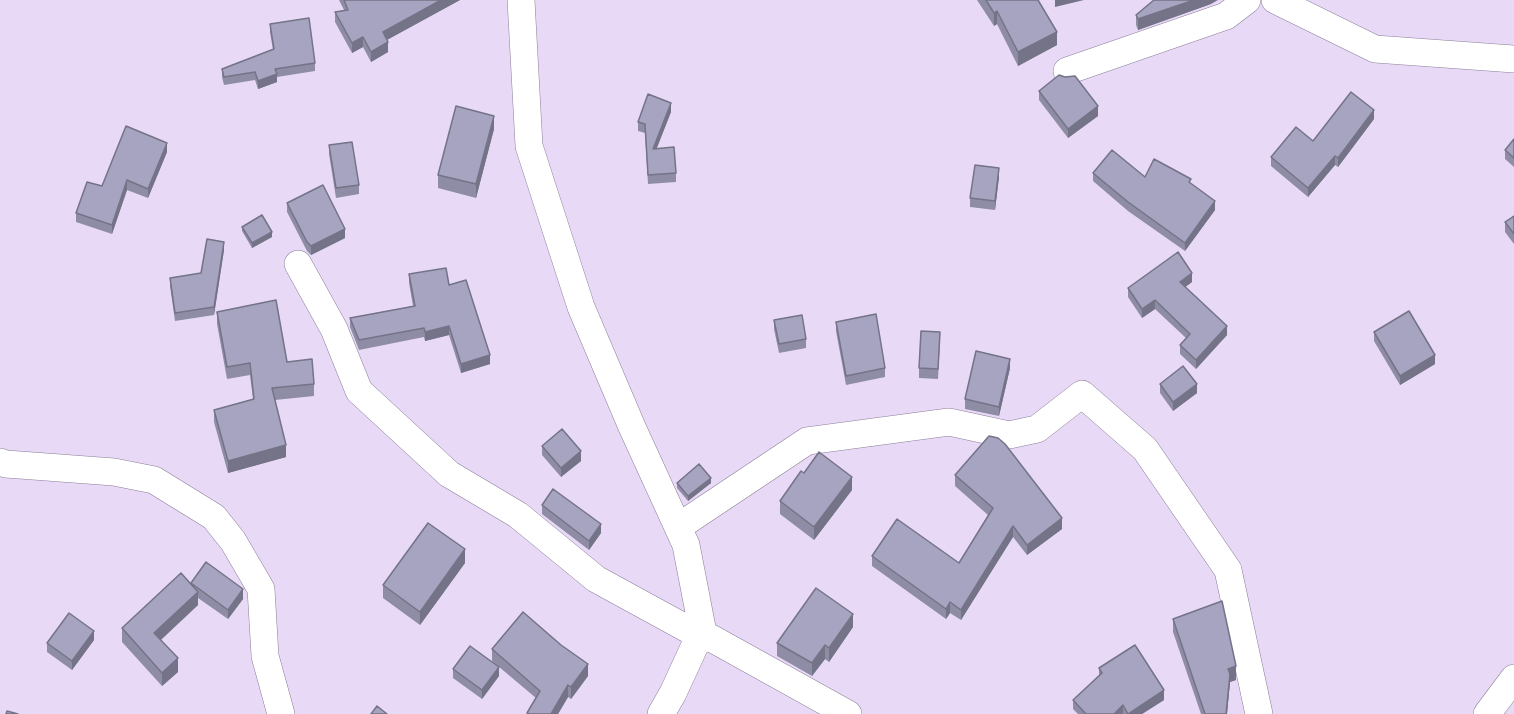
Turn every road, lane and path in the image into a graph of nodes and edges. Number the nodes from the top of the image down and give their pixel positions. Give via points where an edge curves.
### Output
1 (521, 0) edge
2 (1248, 0) edge
3 (1275, 0) edge
4 (1514, 59) edge
5 (1067, 71) dead end
6 (298, 264) dead end
7 (2, 466) edge
8 (678, 527) junction
9 (704, 638) junction
10 (1514, 678) edge
11 (281, 714) edge
12 (661, 714) edge
13 (848, 714) edge
14 (1260, 714) edge
15 (1487, 714) edge

1 - 8 street via 529,146 580,307
2 - 5 street via 1226,16
3 - 4 street via 1374,49
6 - 9 street via 334,329 359,391 449,474 518,515 596,579
7 - 11 street via 114,471 154,480 214,517 261,589 265,656
8 - 9 street via 686,545
8 - 14 street via 807,441 949,423 1009,435 1037,429 1083,394 1145,448 1228,570
9 - 12 street via 696,643
9 - 13 street via 711,638
10 - 15 street

